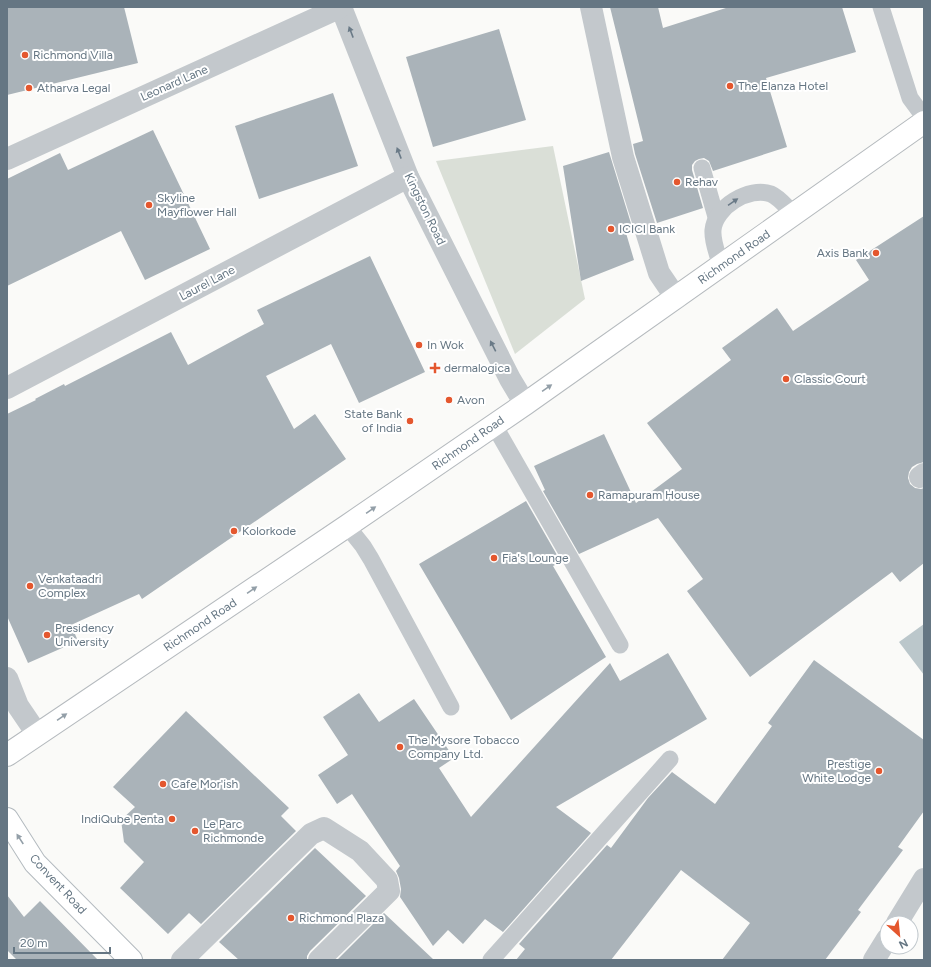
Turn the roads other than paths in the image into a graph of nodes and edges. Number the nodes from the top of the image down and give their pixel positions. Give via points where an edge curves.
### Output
1 (341, 7) edge
2 (591, 7) edge
3 (881, 7) edge
4 (924, 117) edge
5 (924, 122) edge
6 (7, 158) edge
7 (702, 168) dead end
8 (408, 177) junction
9 (794, 214) junction
10 (716, 218) junction
11 (721, 266) junction
12 (676, 298) junction
13 (7, 388) edge
14 (525, 404) junction
15 (494, 425) junction
16 (347, 526) junction
17 (620, 644) dead end
18 (7, 678) edge
19 (451, 707) dead end
20 (36, 734) junction
21 (7, 755) edge
22 (670, 759) dead end
23 (7, 819) edge
24 (924, 879) edge
25 (902, 915) edge
26 (194, 956) edge
27 (131, 960) edge
28 (319, 960) edge
29 (490, 960) edge

1 - 6 street, Leonard Lane
8 -> 1 street, Kingston Road
2 - 12 street via 624,157 659,273
3 - 4 lane via 910,98
5 - 9 main road, Richmond Road
7 - 10 lane
8 - 13 street, Laurel Lane
14 -> 8 street, Kingston Road
10 -> 9 lane via 724,208 738,199 760,192 771,194
9 - 11 main road, Richmond Road
10 - 11 lane via 713,236
11 - 12 main road, Richmond Road
14 -> 12 main road, Richmond Road
14 - 15 main road, Richmond Road
16 -> 15 main road, Richmond Road
15 - 17 lane
16 - 19 lane via 371,559
20 -> 16 main road, Richmond Road
18 - 20 street via 18,706
20 - 21 main road, Richmond Road
22 - 29 lane
27 -> 23 main road, Convent Road via 35,862
24 - 25 street
26 - 28 street via 311,834 324,828 360,852 386,880 389,891

